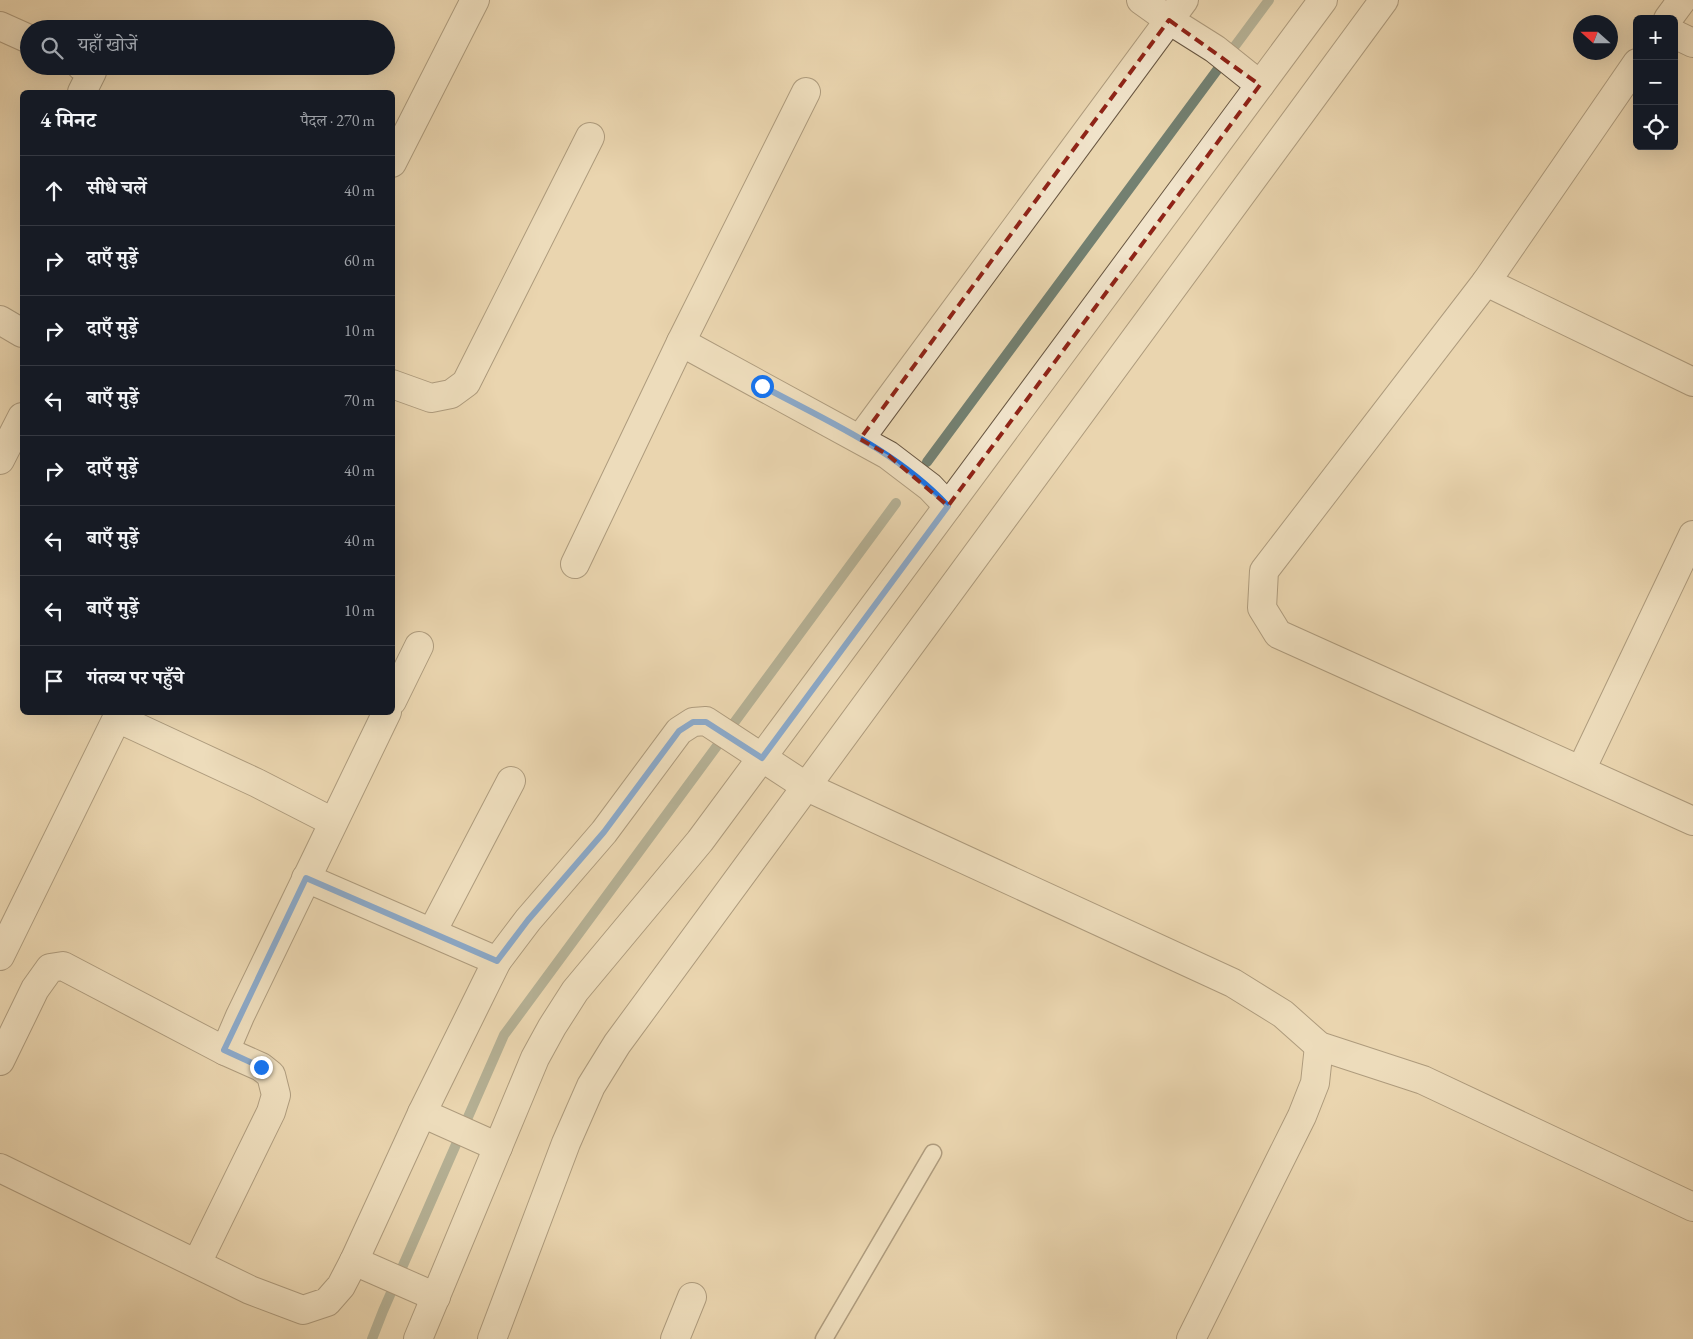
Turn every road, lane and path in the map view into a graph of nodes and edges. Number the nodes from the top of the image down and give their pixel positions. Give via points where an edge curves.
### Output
1 (475, 0) edge
2 (1140, 0) edge
3 (1323, 0) edge
4 (1384, 0) edge
5 (1682, 0) edge
6 (1176, 10) edge
7 (1671, 15) edge
8 (0, 26) edge
9 (20, 36) edge
10 (1678, 36) edge
11 (1693, 43) edge
12 (1633, 70) edge
13 (90, 75) edge
14 (1260, 85) junction
15 (83, 90) edge
16 (806, 92) dead end
17 (590, 137) dead end
18 (395, 157) edge
19 (1486, 282) junction
20 (0, 320) edge
21 (20, 331) edge
22 (681, 342) junction
23 (1693, 382) edge
24 (395, 385) edge
25 (20, 421) edge
26 (860, 439) junction
27 (0, 460) edge
28 (948, 506) junction
29 (1693, 535) edge
30 (575, 564) dead end
31 (419, 646) dead end
32 (395, 694) edge
33 (119, 715) edge
34 (386, 715) edge
35 (762, 758) junction
36 (1581, 770) junction
37 (511, 781) dead end
38 (807, 787) junction
39 (1693, 821) edge
40 (333, 822) junction
41 (306, 878) junction
42 (432, 932) junction
43 (0, 956) edge
44 (497, 961) junction
45 (1319, 1046) junction
46 (224, 1050) junction
47 (0, 1061) edge
48 (422, 1113) junction
49 (498, 1147) junction
50 (933, 1154) dead end
51 (0, 1168) edge
52 (1693, 1207) edge
53 (354, 1260) junction
54 (197, 1264) junction
55 (424, 1291) junction
56 (692, 1297) dead end
57 (418, 1339) edge
58 (492, 1339) edge
59 (675, 1339) edge
60 (824, 1339) edge
61 (1192, 1339) edge

1 - 18 street
2 - 6 street
3 - 14 street
4 - 38 street
5 - 7 street
6 - 14 street via 1215,49
6 - 26 street
8 - 9 street
10 - 11 street
12 - 19 street
13 - 15 street
14 - 28 street
16 - 22 street
17 - 24 street via 466,383 450,394 431,398
19 - 23 street
19 - 36 street via 1264,571 1262,608 1278,634
20 - 21 street
22 - 26 street
22 - 30 street
25 - 27 street
26 - 28 street via 888,455 930,487
28 - 35 street
29 - 36 street
31 - 32 street
33 - 40 street
33 - 43 street
34 - 40 street
35 - 38 street
35 - 44 street via 706,722 693,722 679,731 604,832
35 - 49 street via 700,842 575,991 535,1058
36 - 39 street
37 - 42 street
38 - 45 street via 1233,984 1283,1014
38 - 58 street via 617,1044 592,1086 566,1142
40 - 41 street
41 - 42 street
41 - 46 street
42 - 44 street
44 - 48 street
45 - 52 street via 1423,1080
45 - 61 street via 1315,1083 1302,1116
46 - 47 street via 63,966 50,968 35,988
46 - 54 street via 271,1075 276,1095
48 - 49 street
48 - 53 street
49 - 55 street
50 - 60 lane
51 - 54 street
53 - 54 street via 341,1286 327,1302 303,1310 250,1290
53 - 55 street
55 - 57 street
56 - 59 street

